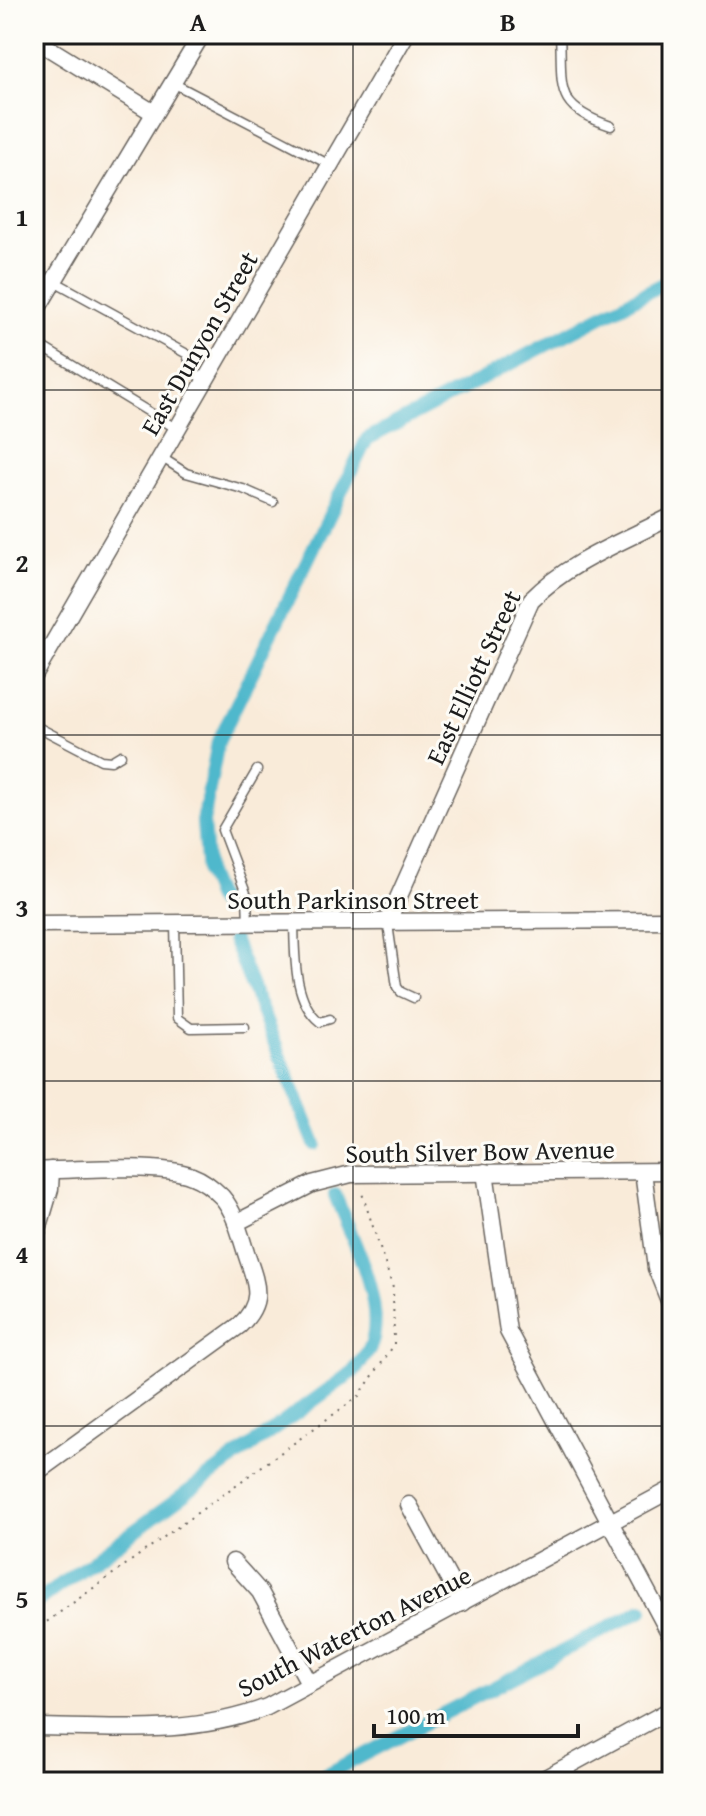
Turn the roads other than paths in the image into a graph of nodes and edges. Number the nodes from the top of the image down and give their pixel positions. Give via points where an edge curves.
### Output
1 (202, 34) edge
2 (406, 34) edge
3 (560, 34) edge
4 (34, 39) edge
5 (173, 83) junction
6 (154, 113) junction
7 (611, 126) dead end
8 (330, 165) junction
9 (54, 281) junction
10 (34, 314) edge
11 (34, 342) edge
12 (206, 380) junction
13 (177, 429) junction
14 (161, 457) junction
15 (273, 502) dead end
16 (672, 516) edge
17 (34, 676) edge
18 (34, 725) edge
19 (121, 755) dead end
20 (257, 770) dead end
21 (672, 920) edge
22 (175, 923) junction
23 (248, 923) junction
24 (294, 923) junction
25 (387, 923) junction
26 (34, 924) edge
27 (414, 998) dead end
28 (330, 1019) dead end
29 (245, 1027) dead end
30 (51, 1170) junction
31 (34, 1171) edge
32 (672, 1171) edge
33 (485, 1172) junction
34 (643, 1172) junction
35 (236, 1223) junction
36 (34, 1243) edge
37 (672, 1308) edge
38 (34, 1474) edge
39 (672, 1489) edge
40 (409, 1505) dead end
41 (610, 1523) junction
42 (233, 1562) dead end
43 (462, 1603) junction
44 (672, 1638) edge
45 (309, 1683) junction
46 (672, 1709) edge
47 (34, 1727) edge
48 (538, 1782) edge

1 - 5 street
2 - 8 street, East Dunyon Street
3 - 7 lane via 564,97 571,107
4 - 6 street
5 - 6 street
5 - 8 lane
6 - 9 street
8 - 12 street, East Dunyon Street
9 - 10 street
9 - 12 lane via 187,354 192,372
11 - 13 lane
12 - 13 street, East Dunyon Street
13 - 14 street, East Dunyon Street
14 - 15 lane via 186,473
14 - 17 street, East Dunyon Street
16 - 25 street, East Elliott Street via 574,567 531,600
18 - 19 lane via 101,760
20 - 23 lane via 222,830 247,896
21 - 25 street, South Parkinson Street
22 - 23 street, South Parkinson Street
22 - 26 street, South Parkinson Street
22 - 29 lane via 177,1018 191,1028
23 - 24 street, South Parkinson Street
24 - 25 street, South Parkinson Street
24 - 28 lane via 299,985 313,1016 320,1022
25 - 27 lane via 397,987
30 - 31 street
30 - 35 street via 192,1175 224,1199
30 - 36 street
32 - 34 street, South Silver Bow Avenue
33 - 34 street, South Silver Bow Avenue
33 - 35 street, South Silver Bow Avenue via 351,1174 312,1184
33 - 41 street via 508,1331
34 - 37 street via 656,1268
35 - 38 street via 256,1282 252,1314
39 - 41 street, South Waterton Avenue
40 - 43 street
41 - 43 street, South Waterton Avenue
41 - 44 street
42 - 45 street via 260,1592
43 - 45 street, South Waterton Avenue
45 - 47 street, South Waterton Avenue via 267,1707 217,1724
46 - 48 street

